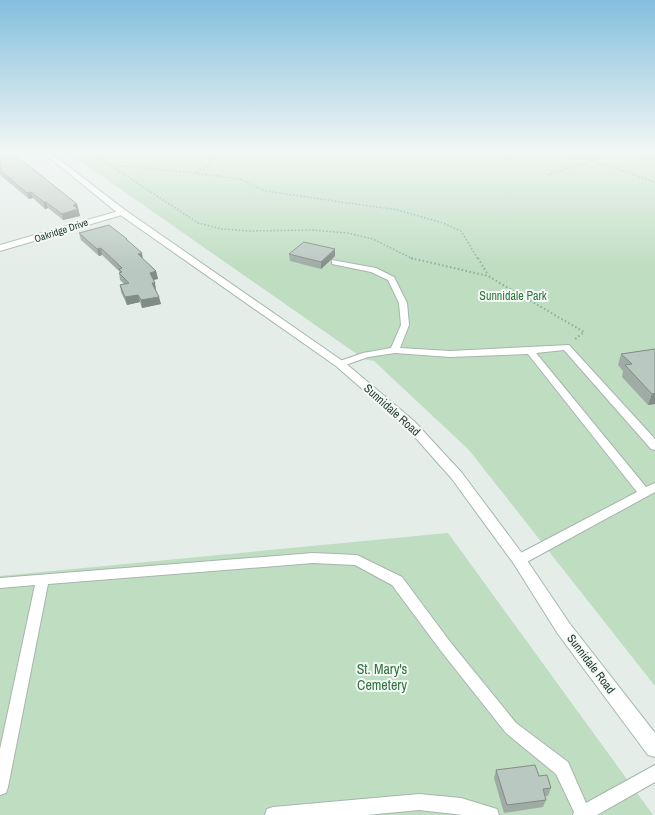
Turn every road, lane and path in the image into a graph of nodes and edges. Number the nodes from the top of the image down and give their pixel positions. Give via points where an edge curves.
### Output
1 (97, 192) edge
2 (151, 192) edge
3 (272, 192) edge
4 (122, 212) junction
5 (0, 248) edge
6 (335, 262) dead end
7 (488, 276) junction
8 (566, 347) junction
9 (395, 350) junction
10 (530, 351) junction
11 (340, 364) junction
12 (655, 446) edge
13 (650, 490) edge
14 (519, 560) junction
15 (43, 580) junction
16 (0, 583) edge
17 (655, 748) edge
18 (655, 773) edge
19 (0, 787) edge
20 (273, 815) edge
21 (491, 815) edge
22 (582, 815) edge

1 - 4 main road, Sunnidale Road
2 - 7 path via 198,223 222,229 347,233 373,239 412,259
3 - 7 path via 398,210 443,223 461,232
4 - 5 main road, Oakridge Drive
4 - 11 main road, Sunnidale Road
6 - 9 lane via 373,270 391,279 403,303 405,325
7 - 8 path via 584,332
8 - 10 lane
8 - 12 lane
9 - 10 lane via 450,354
9 - 11 lane via 366,355
10 - 13 lane
11 - 14 main road, Sunnidale Road via 410,424 457,476
13 - 14 lane
14 - 17 main road, Sunnidale Road via 564,629
15 - 16 lane
15 - 19 lane
15 - 22 lane via 313,558 357,560 397,581 446,647 512,728 562,768
18 - 22 lane
20 - 21 lane via 419,802 461,806

